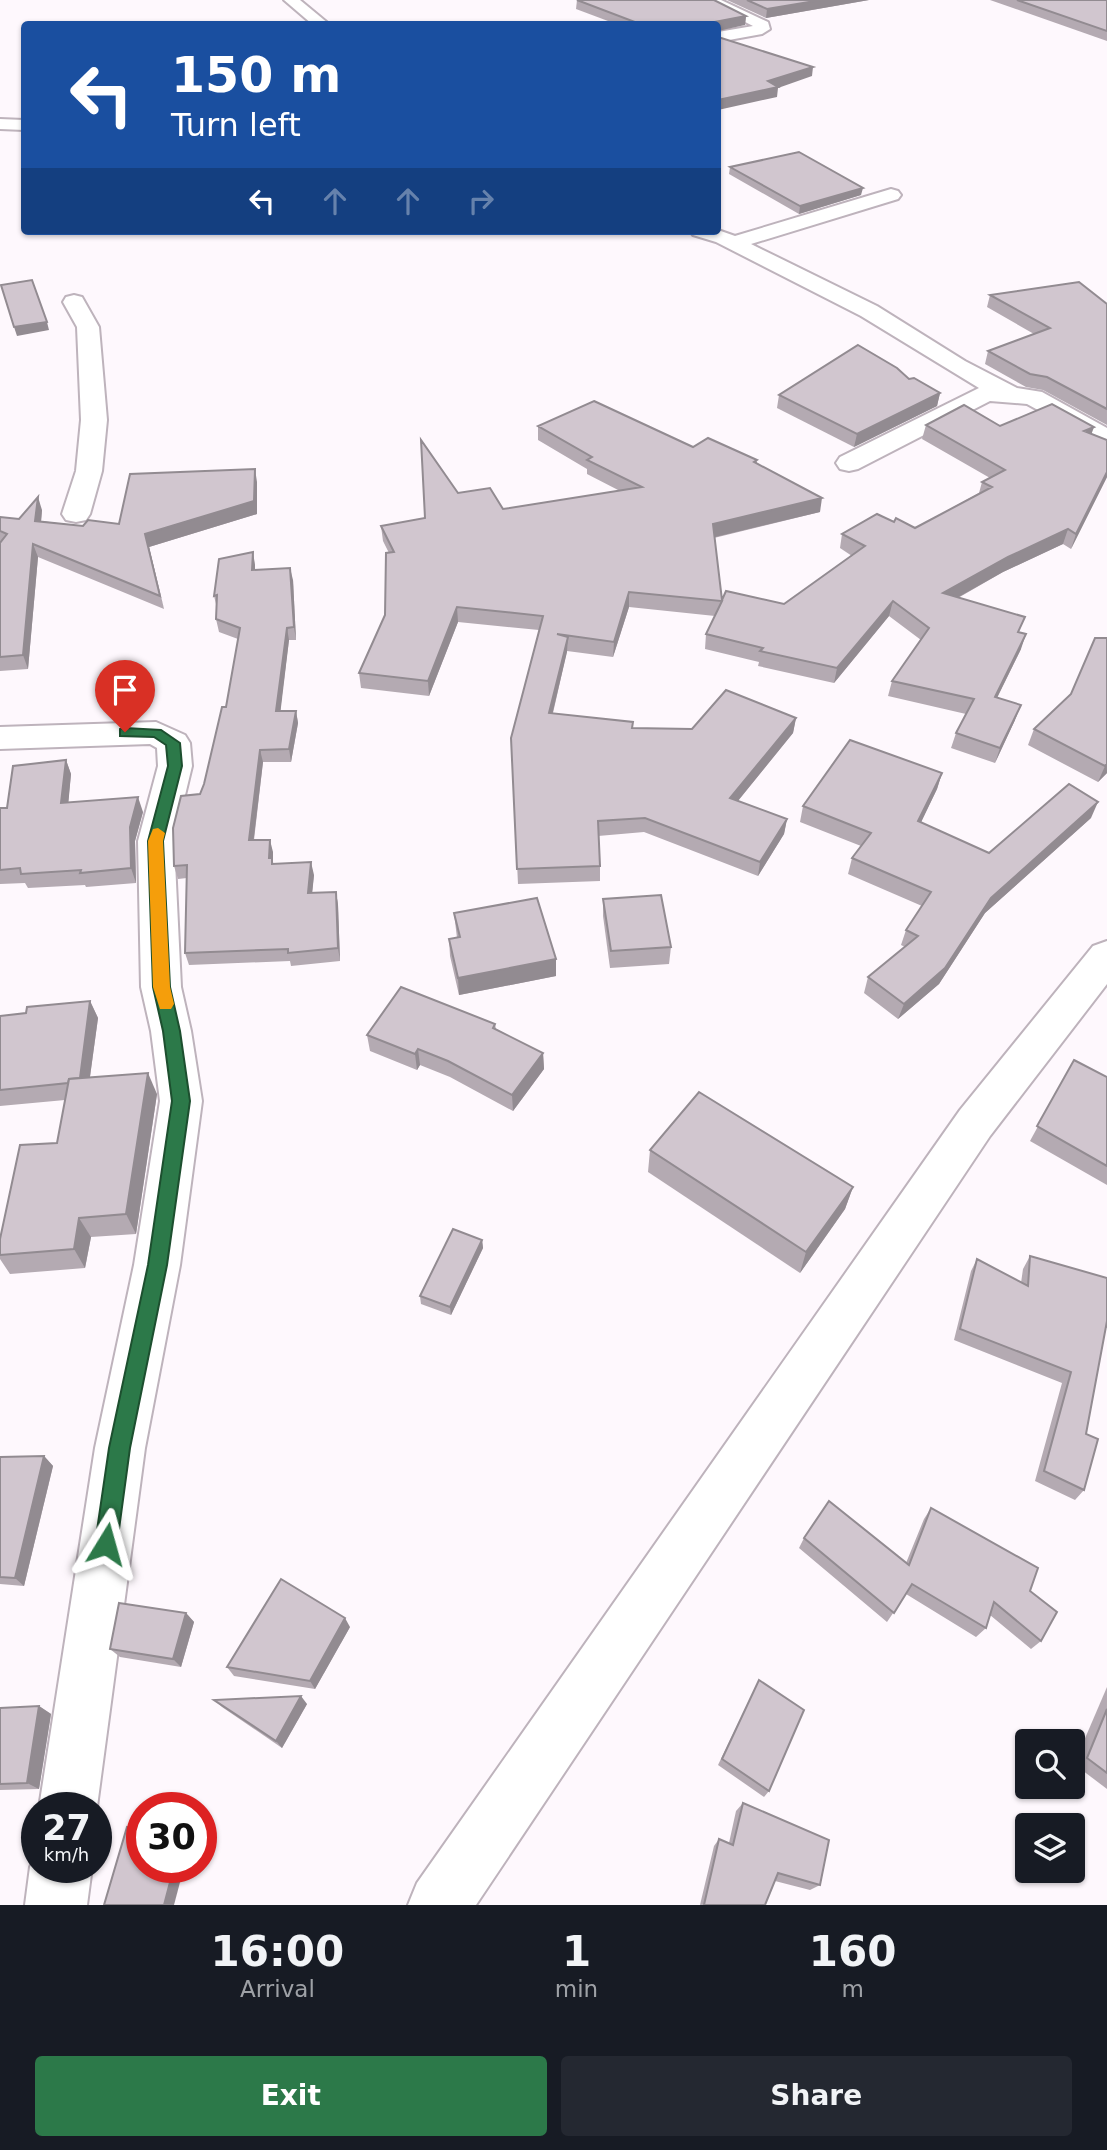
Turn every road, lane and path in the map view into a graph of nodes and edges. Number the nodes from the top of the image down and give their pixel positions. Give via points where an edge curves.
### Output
1 (291, 0) edge
2 (709, 0) edge
3 (317, 21) edge
4 (721, 37) edge
5 (0, 124) edge
6 (21, 125) edge
7 (891, 195) dead end
8 (711, 235) edge
9 (734, 243) junction
10 (74, 302) dead end
11 (1009, 394) junction
12 (1107, 438) edge
13 (849, 463) dead end
14 (76, 514) dead end
15 (0, 738) edge
16 (1107, 956) edge
17 (71, 1792) edge
18 (59, 1883) edge
19 (56, 1905) edge
20 (439, 1905) edge

1 - 3 street
2 - 4 street via 763,25 752,32
5 - 6 street
7 - 9 street
8 - 9 street
9 - 11 street via 869,311
10 - 14 street via 89,327 94,420 89,471
11 - 12 street via 1033,397
11 - 13 street via 988,393 963,403
15 - 17 street via 156,733 173,743 175,766 156,841 162,987 181,1101 157,1265 120,1448
16 - 20 street via 975,1123
18 - 19 street

